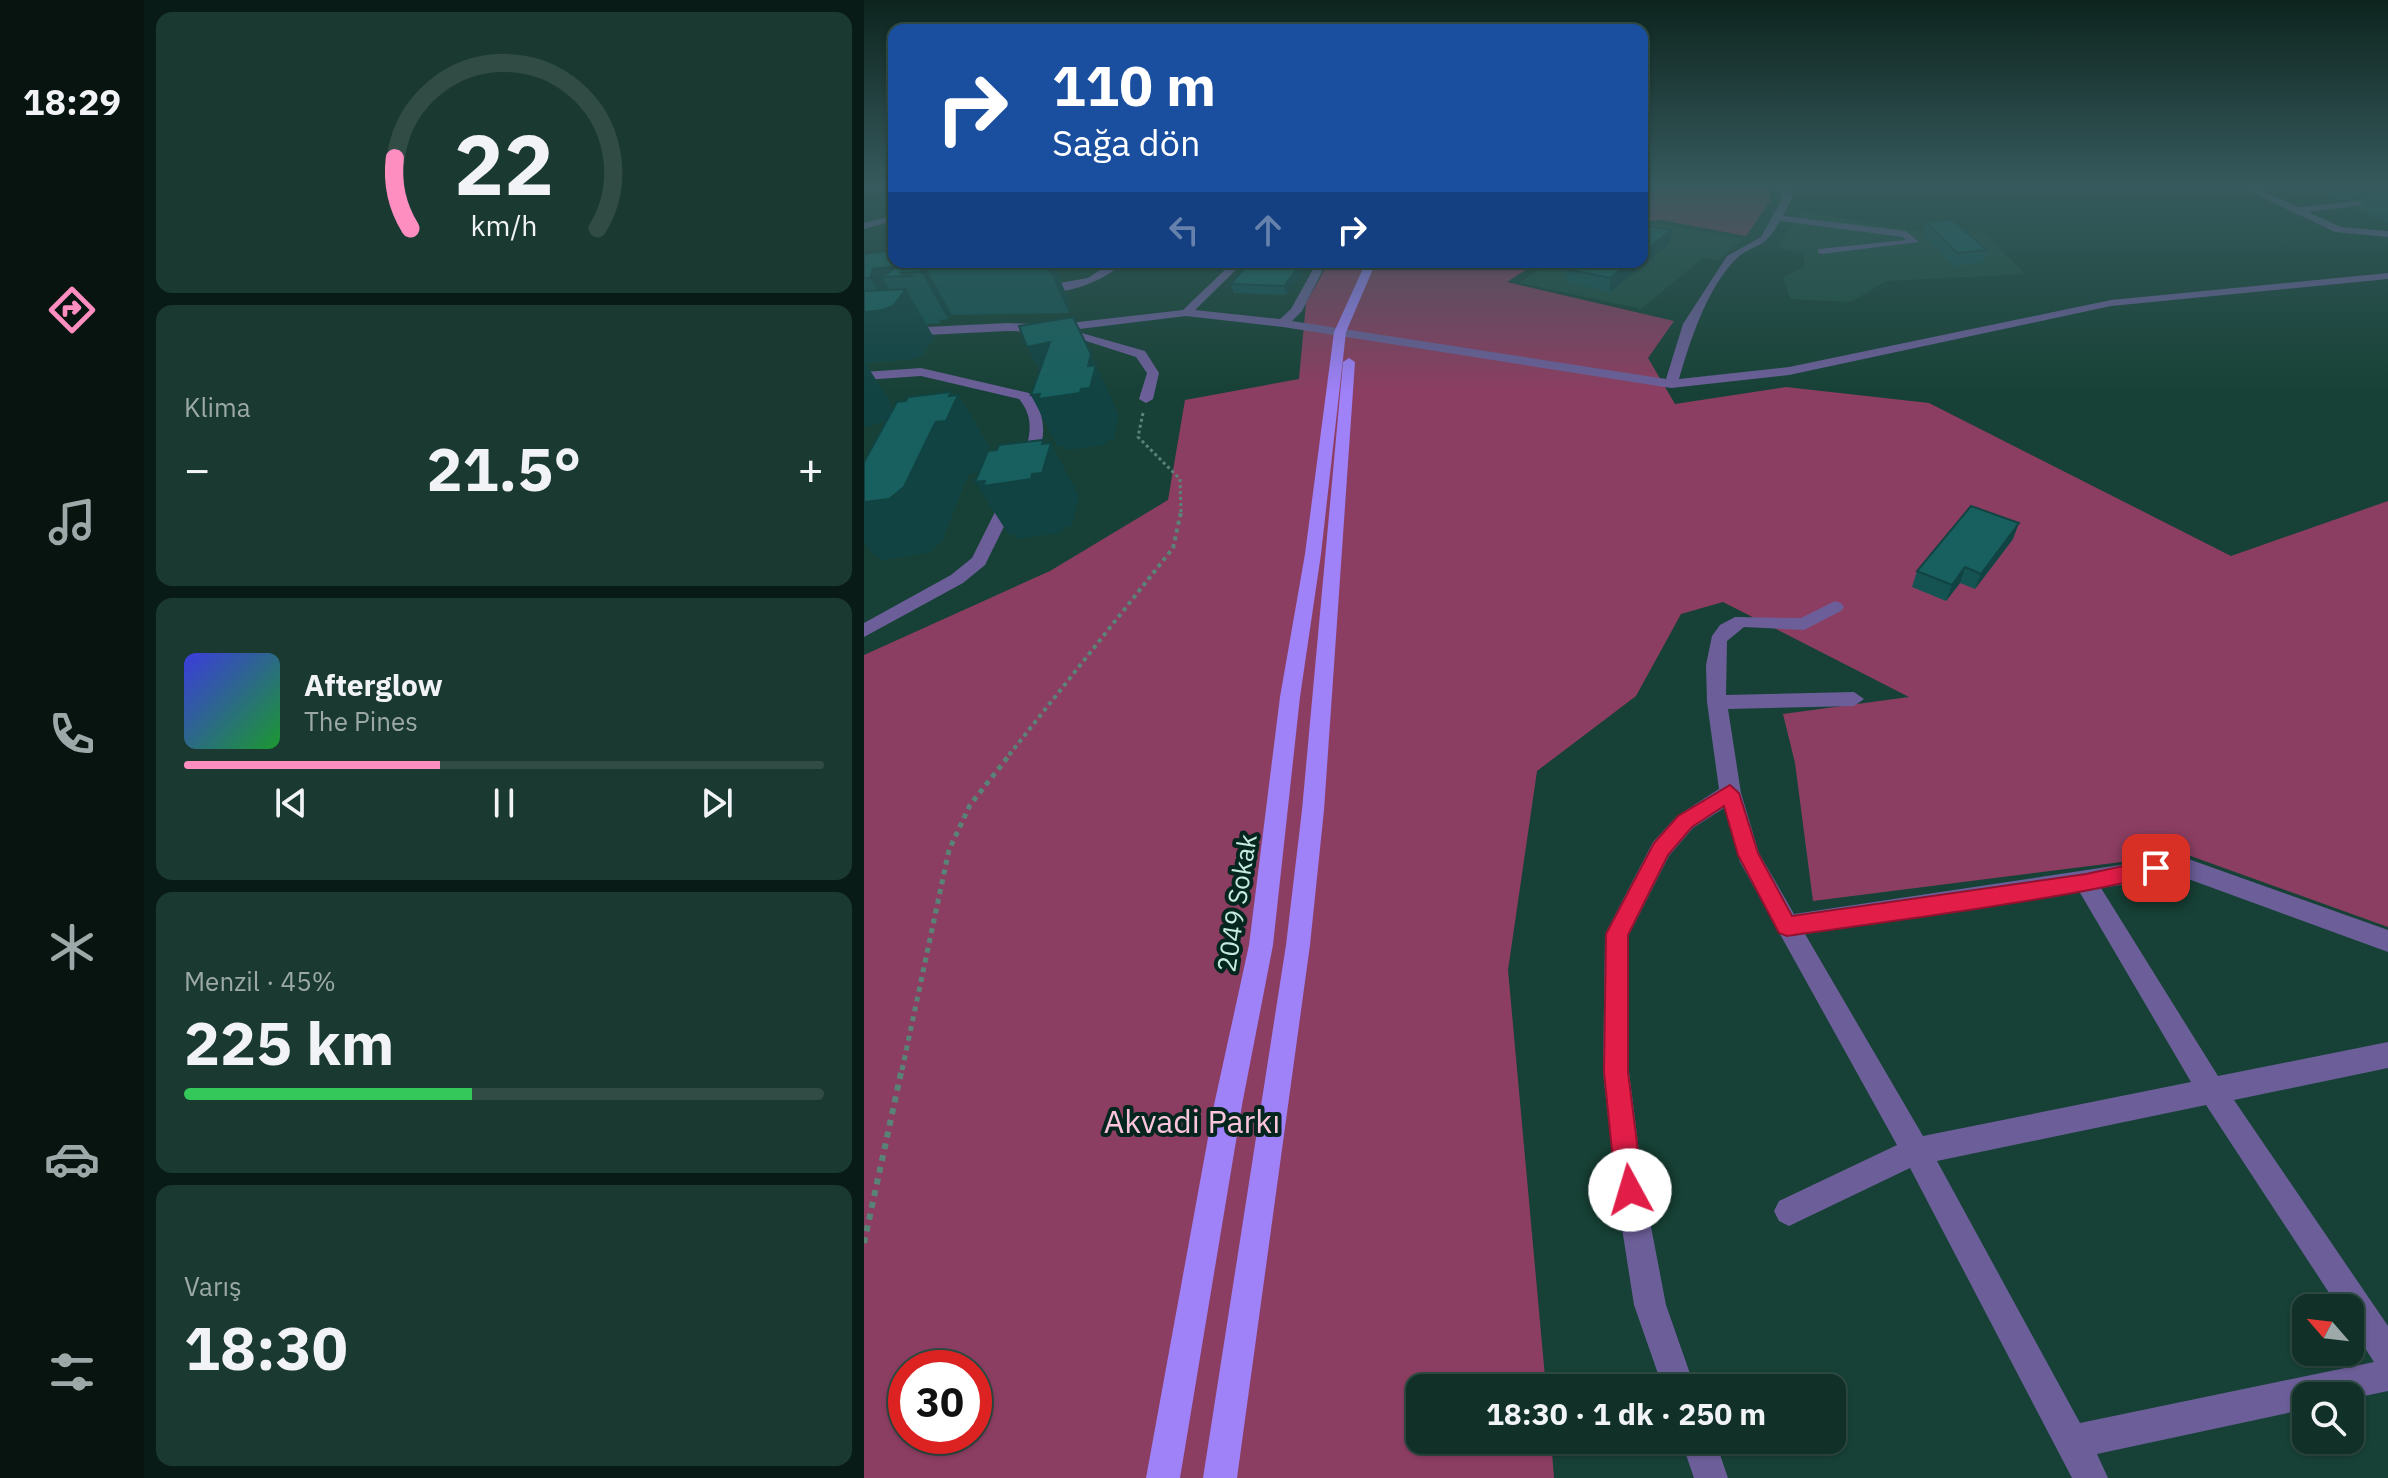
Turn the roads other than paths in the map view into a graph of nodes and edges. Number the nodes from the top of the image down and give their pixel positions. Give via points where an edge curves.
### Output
1 (1736, 255) edge
2 (1111, 268) edge
3 (1233, 268) edge
4 (1319, 268) edge
5 (1369, 268) edge
6 (1378, 268) edge
7 (2388, 276) edge
8 (1018, 288) edge
9 (1186, 313) junction
10 (1283, 323) junction
11 (1052, 329) junction
12 (1346, 333) junction
13 (864, 334) edge
14 (864, 376) edge
15 (1671, 384) junction
16 (1146, 399) road end
17 (1835, 607) dead end
18 (864, 631) edge
19 (1854, 699) dead end
20 (1717, 702) junction
21 (1730, 793) junction
22 (2086, 883) junction
23 (1787, 926) junction
24 (2388, 941) edge
25 (2388, 1055) edge
26 (2210, 1088) junction
27 (1916, 1151) junction
28 (1789, 1211) dead end
29 (2388, 1354) edge
30 (1674, 1374) edge
31 (2388, 1375) edge
32 (2072, 1442) junction
33 (1703, 1454) edge
34 (1163, 1478) edge
35 (1220, 1478) edge
36 (1711, 1478) edge
37 (2091, 1478) edge

1 - 15 street via 1689,324
2 - 8 street via 1078,283
3 - 9 street
4 - 10 street via 1296,311
5 - 12 main road
6 - 12 main road
7 - 15 street via 2111,303 1789,371
9 - 10 street
9 - 11 street
10 - 12 street
11 - 13 street
11 - 16 street via 1141,354 1153,373
12 - 15 street
12 - 34 main road, 2049 Sokak via 1290,697 1261,945
12 - 35 main road via 1313,810
14 - 18 street via 921,372 1006,389 1024,396 1038,420 1036,444 979,561
17 - 20 street via 1812,623 1741,621 1726,629 1718,640
19 - 20 street
20 - 21 street
21 - 23 street via 1748,855
21 - 30 street via 1685,822 1661,849 1617,934 1616,1072 1630,1190 1650,1305
22 - 23 street
22 - 24 street via 2180,866
22 - 26 street
23 - 27 street
25 - 26 street
26 - 27 street
26 - 29 street
27 - 28 street
27 - 32 street
31 - 32 street
32 - 37 street
33 - 36 street

